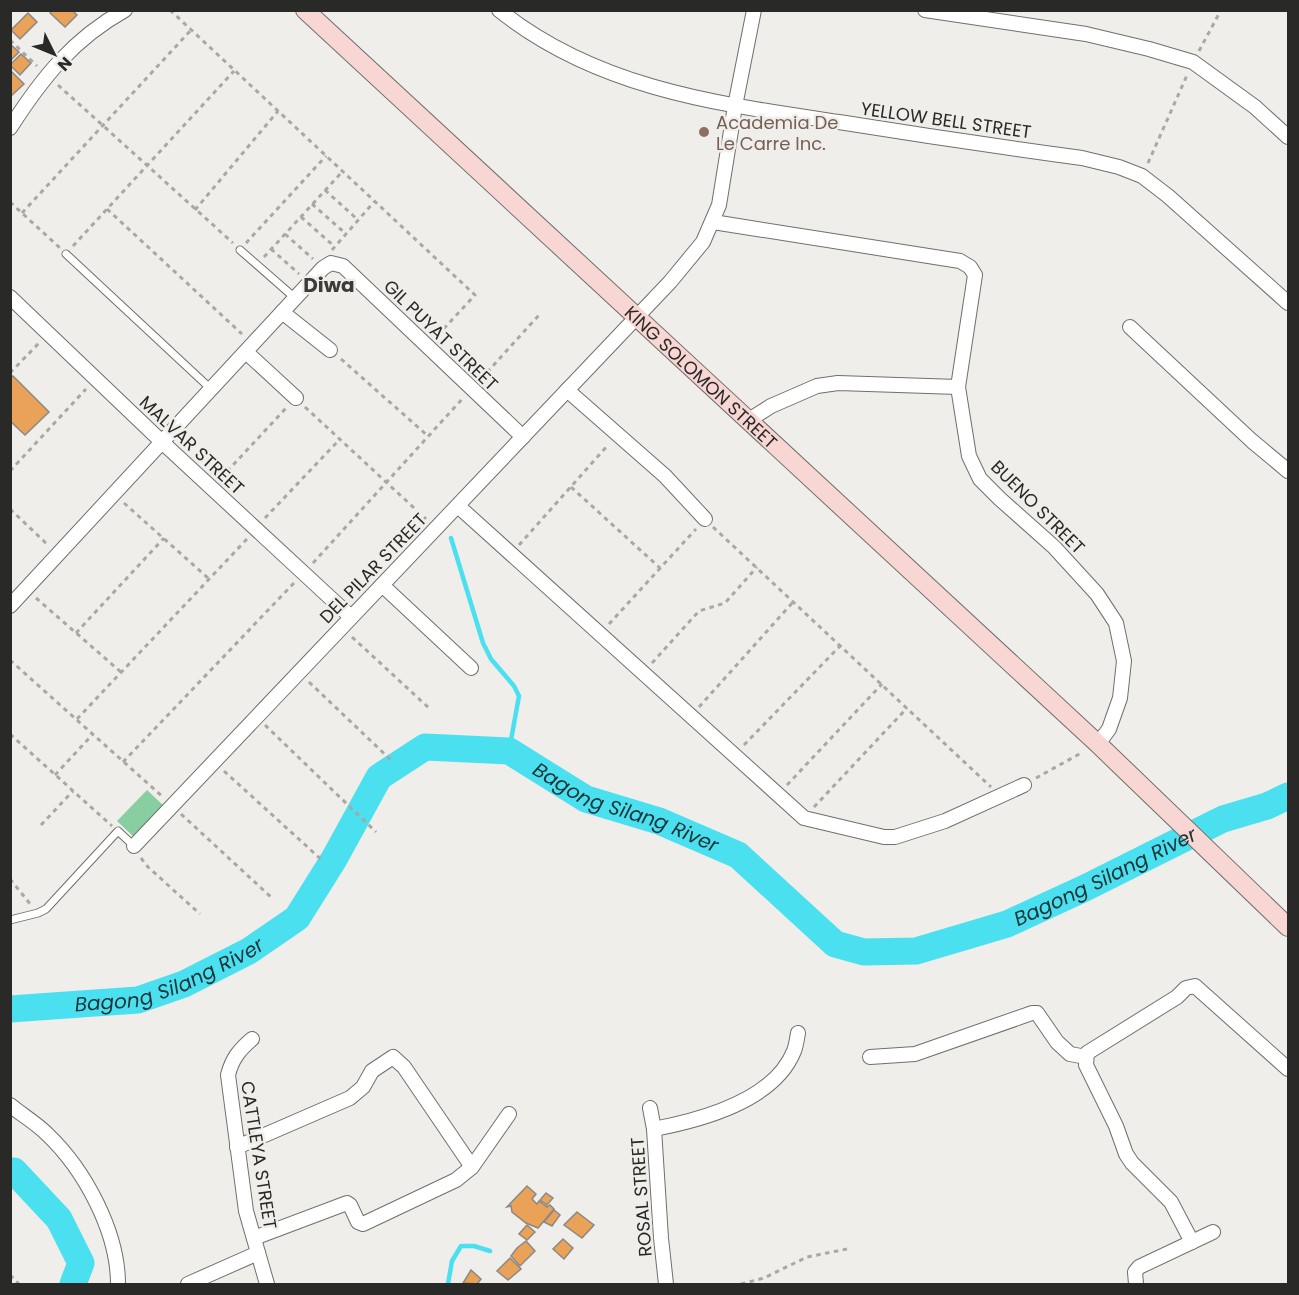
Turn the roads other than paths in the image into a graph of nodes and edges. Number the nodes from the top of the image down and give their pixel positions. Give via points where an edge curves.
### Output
1 (125, 10) edge
2 (305, 10) edge
3 (499, 10) edge
4 (754, 10) edge
5 (925, 10) edge
6 (735, 106) junction
7 (10, 128) edge
8 (1288, 137) edge
9 (713, 222) junction
10 (240, 250) road end
11 (66, 254) road end
12 (10, 297) edge
13 (295, 298) junction
14 (1288, 303) edge
15 (282, 312) junction
16 (638, 316) junction
17 (1130, 327) dead end
18 (249, 348) junction
19 (330, 350) road end
20 (958, 387) junction
21 (211, 389) junction
22 (567, 390) junction
23 (296, 398) road end
24 (749, 420) junction
25 (523, 437) junction
26 (162, 442) junction
27 (1288, 471) edge
28 (458, 506) junction
29 (705, 519) road end
30 (382, 585) junction
31 (10, 606) edge
32 (346, 622) junction
33 (471, 668) dead end
34 (1098, 744) junction
35 (1024, 784) road end
36 (134, 846) joint
37 (10, 920) edge
38 (1288, 927) edge
39 (798, 1034) dead end
40 (252, 1039) dead end
41 (870, 1057) dead end
42 (1086, 1057) junction
43 (1288, 1069) edge
44 (10, 1105) edge
45 (650, 1108) dead end
46 (509, 1114) dead end
47 (654, 1129) junction
48 (237, 1147) junction
49 (472, 1167) junction
50 (1213, 1232) dead end
51 (254, 1238) junction
52 (1192, 1242) junction
53 (258, 1253) junction
54 (118, 1284) edge
55 (188, 1284) edge
56 (267, 1284) edge
57 (666, 1284) edge
58 (1136, 1284) edge

1 - 7 street via 84,37 46,75
2 - 16 street, KING SOLOMON STREET
3 - 6 street, YELLOW BELL STREET via 571,56 610,74
4 - 6 street, DEL PILAR STREET
5 - 8 street via 1086,34 1193,62 1255,106
6 - 9 street, DEL PILAR STREET
6 - 14 street, YELLOW BELL STREET via 1082,158 1119,167 1142,176 1168,196
9 - 16 street, DEL PILAR STREET via 688,261
9 - 20 street, BUENO STREET via 960,261 970,267 975,275
10 - 13 lane
11 - 21 lane
12 - 26 street, MALVAR STREET
13 - 15 street
13 - 25 street, GIL PUYAT STREET via 327,266 343,266
15 - 18 street
15 - 19 street
16 - 22 street, DEL PILAR STREET
16 - 24 street, KING SOLOMON STREET
17 - 27 street
18 - 21 street
18 - 23 street
20 - 24 street via 837,383 817,386
20 - 34 street, BUENO STREET via 969,456 980,479 1054,547 1116,623 1124,661 1120,698
21 - 26 street
22 - 25 street, DEL PILAR STREET
22 - 29 street via 665,476
24 - 34 street, KING SOLOMON STREET
25 - 28 street, DEL PILAR STREET
26 - 31 street
26 - 32 street, MALVAR STREET via 303,573
28 - 30 street, DEL PILAR STREET
28 - 35 street via 804,818 889,837 945,821
30 - 32 street, DEL PILAR STREET
30 - 33 street
32 - 36 street, DEL PILAR STREET
34 - 38 street, KING SOLOMON STREET
36 - 37 lane via 118,831 54,901 38,913
39 - 47 street via 786,1066 772,1082 719,1111
40 - 48 street, CATTLEYA STREET via 239,1050 228,1075
41 - 42 street via 915,1054 1037,1013 1070,1054
42 - 43 street via 1090,1050 1193,986
42 - 52 street via 1086,1065 1126,1154 1171,1202
44 - 54 street via 47,1133 93,1195 111,1241
45 - 47 street, ROSAL STREET
46 - 49 street
47 - 57 street, ROSAL STREET
48 - 49 street via 350,1098 363,1087 372,1071 393,1057 404,1067
48 - 51 street, CATTLEYA STREET
49 - 51 street via 451,1183 363,1224 347,1203
50 - 52 street
51 - 53 street, CATTLEYA STREET
52 - 58 street via 1139,1267 1135,1272
53 - 55 street
53 - 56 street, CATTLEYA STREET

